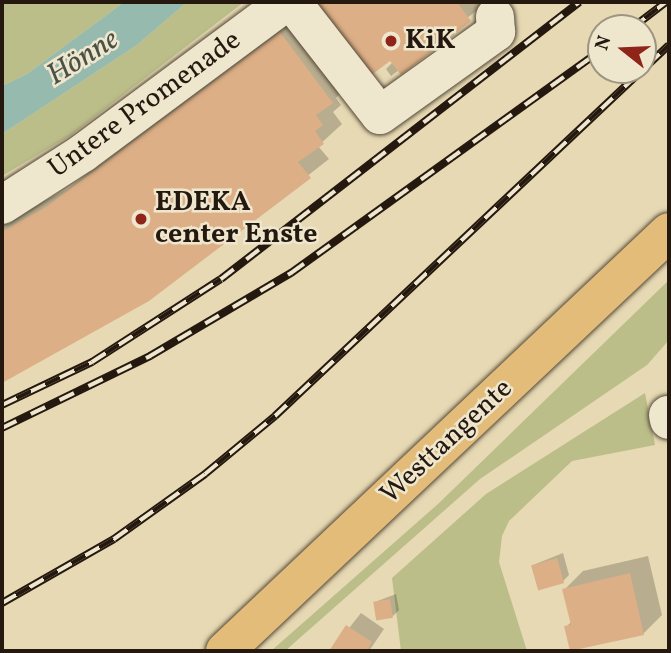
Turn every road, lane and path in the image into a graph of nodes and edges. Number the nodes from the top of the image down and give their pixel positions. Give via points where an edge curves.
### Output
1 (286, 2) edge
2 (292, 2) edge
3 (495, 17) dead end
4 (2, 205) edge
5 (669, 232) edge
6 (225, 651) edge

1 - 4 street, Untere Promenade via 83,153
2 - 3 street via 380,115 496,32
5 - 6 main road, Westtangente

